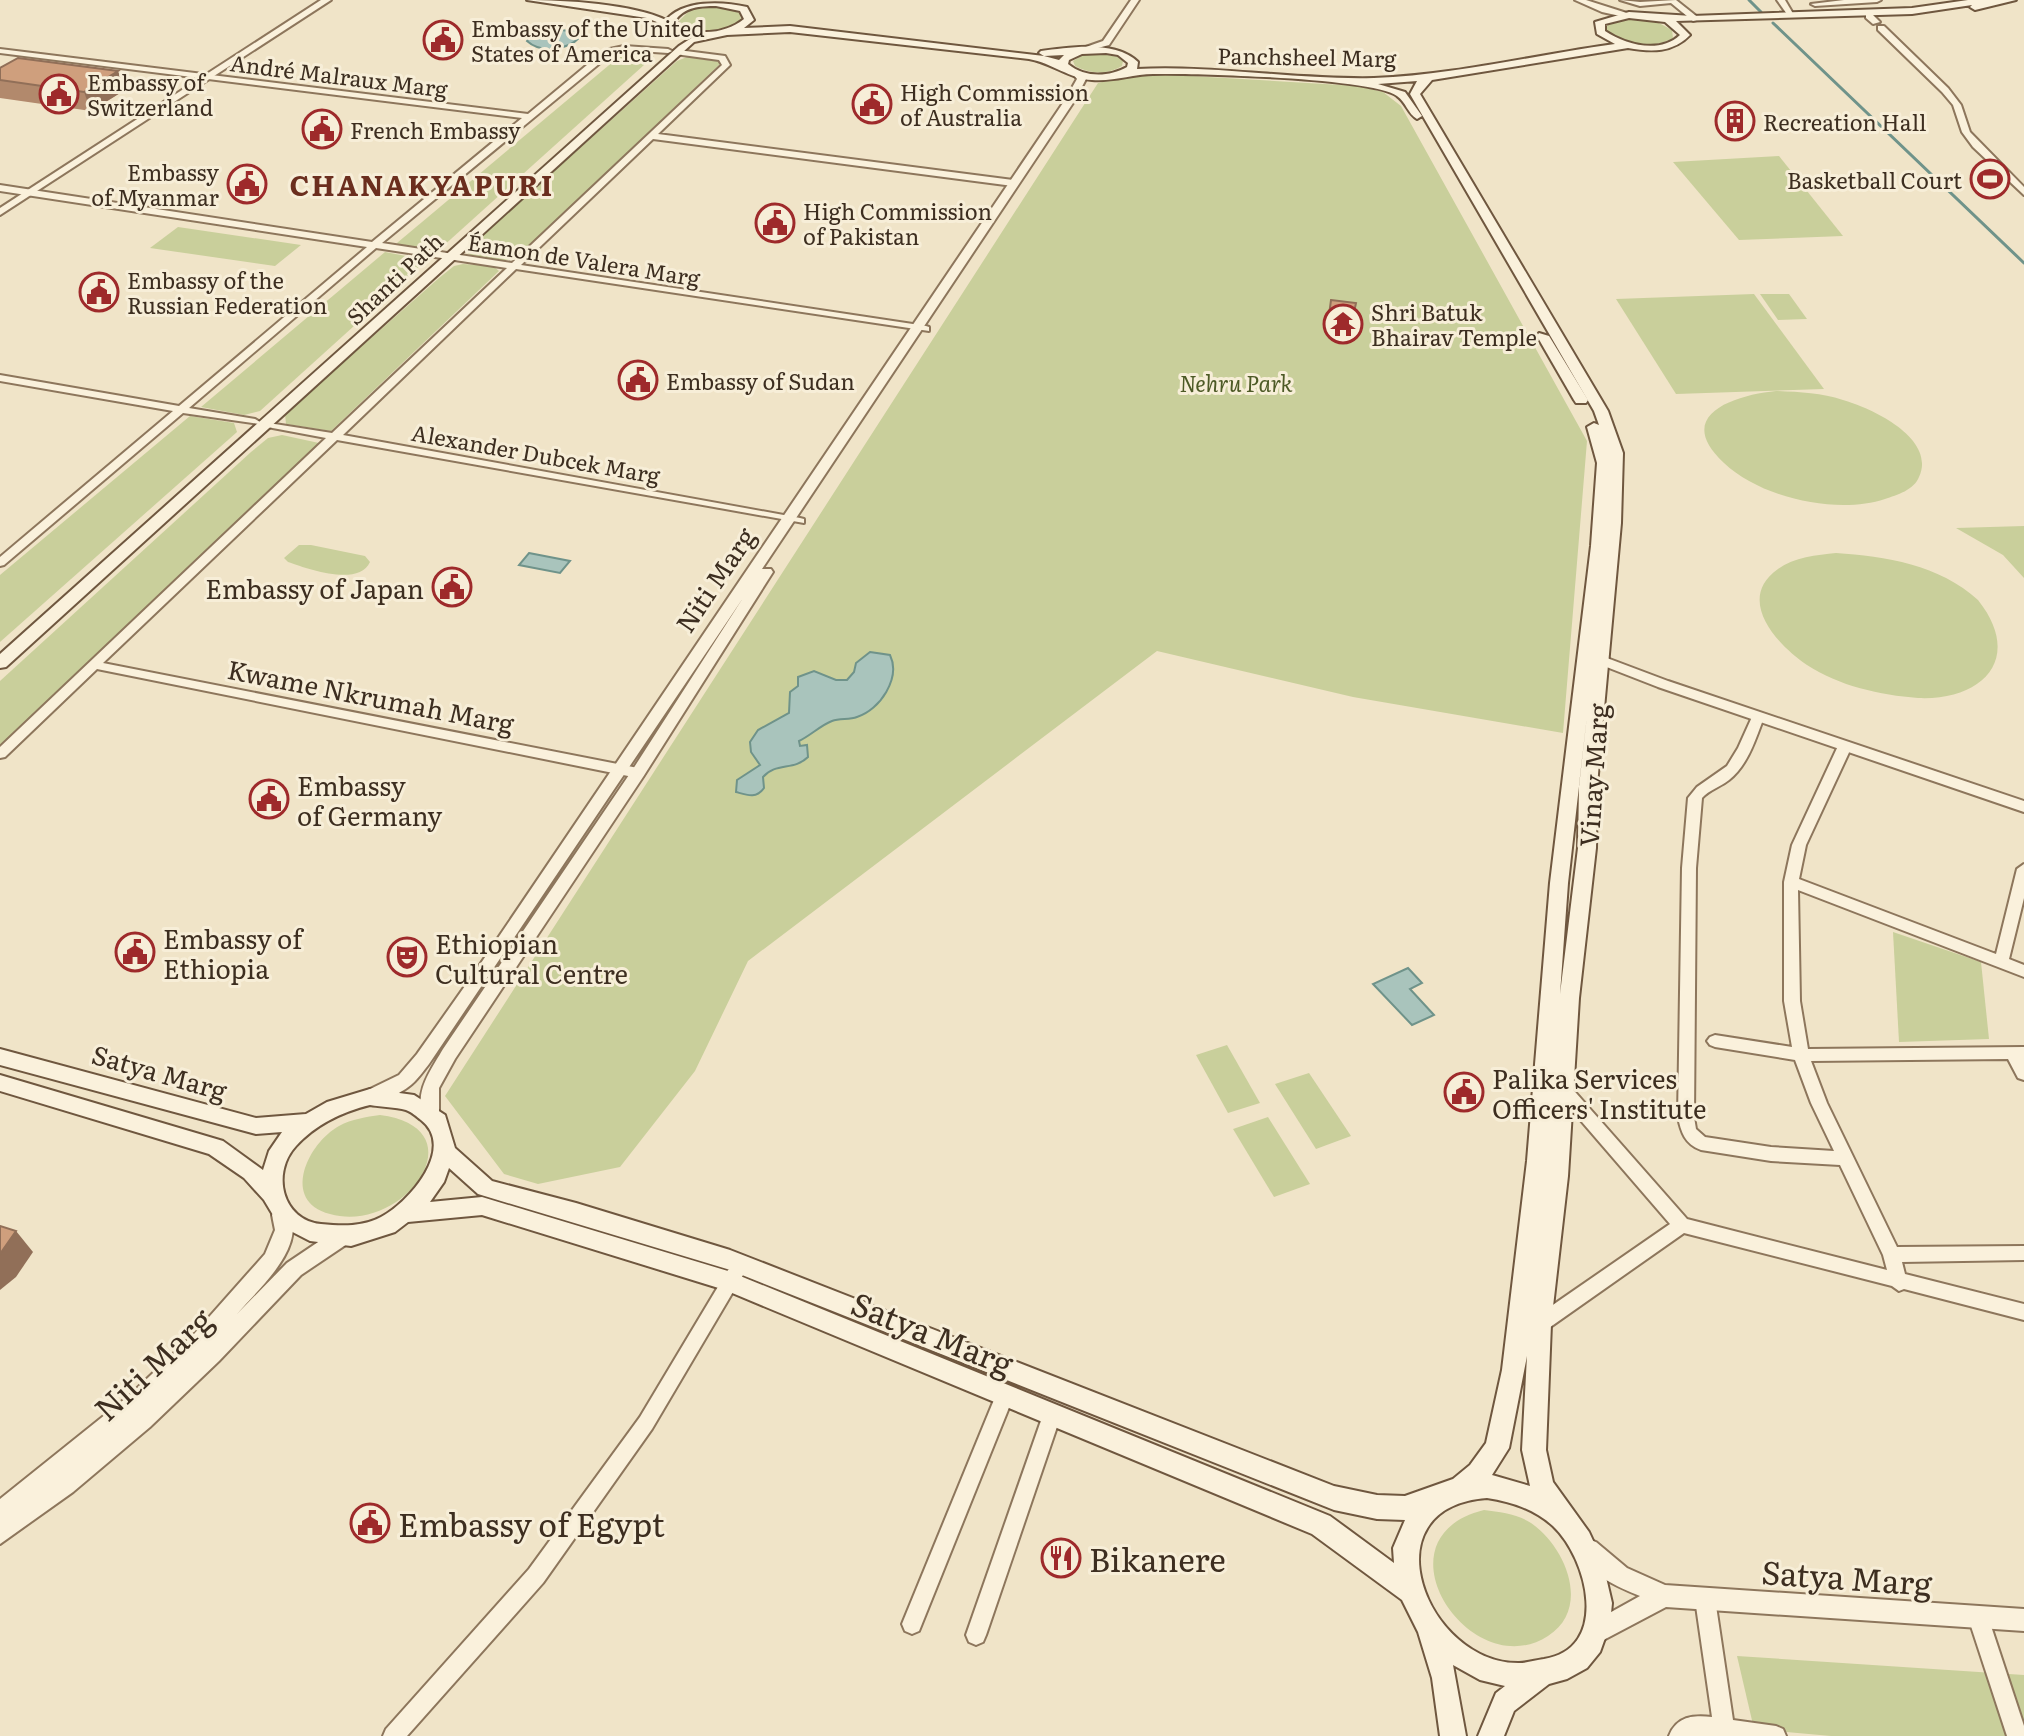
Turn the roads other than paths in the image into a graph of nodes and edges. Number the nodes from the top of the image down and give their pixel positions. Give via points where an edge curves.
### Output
1 (317, 0) edge
2 (327, 0) edge
3 (532, 0) edge
4 (572, 0) edge
5 (1135, 0) edge
6 (1144, 0) edge
7 (1572, 0) edge
8 (1579, 0) edge
9 (1624, 0) edge
10 (1781, 0) edge
11 (1877, 0) edge
12 (1987, 0) edge
13 (2011, 0) edge
14 (712, 1) edge
15 (1672, 1) edge
16 (1813, 2) edge
17 (737, 3) edge
18 (690, 6) junction
19 (748, 14) junction
20 (1826, 14) junction
21 (1629, 15) junction
22 (1792, 15) junction
23 (1652, 16) junction
24 (1696, 19) junction
25 (1875, 22) junction
26 (1600, 27) junction
27 (676, 28) junction
28 (1683, 29) junction
29 (722, 32) junction
30 (1629, 45) junction
31 (0, 51) edge
32 (673, 51) junction
33 (1081, 51) junction
34 (1121, 53) junction
35 (1131, 60) junction
36 (1071, 70) junction
37 (1126, 72) junction
38 (204, 76) junction
39 (1430, 76) junction
40 (1103, 77) junction
41 (1356, 80) junction
42 (1408, 94) junction
43 (530, 117) junction
44 (652, 136) junction
45 (1013, 183) junction
46 (0, 188) edge
47 (18, 191) junction
48 (2024, 192) edge
49 (31, 193) junction
50 (0, 202) edge
51 (0, 212) edge
52 (374, 245) junction
53 (442, 256) junction
54 (514, 267) junction
55 (921, 328) junction
56 (0, 378) edge
57 (183, 409) junction
58 (260, 423) junction
59 (335, 437) junction
60 (794, 520) junction
61 (0, 563) edge
62 (0, 648) edge
63 (1594, 658) junction
64 (0, 663) edge
65 (94, 665) junction
66 (1758, 717) junction
67 (1845, 746) junction
68 (0, 754) edge
69 (622, 769) junction
70 (638, 773) junction
71 (2024, 807) edge
72 (2024, 869) edge
73 (1791, 882) junction
74 (2001, 963) junction
75 (2024, 971) edge
76 (1715, 1041) dead end
77 (2018, 1053) edge
78 (1801, 1055) junction
79 (0, 1057) edge
80 (2024, 1074) edge
81 (0, 1083) edge
82 (1563, 1089) junction
83 (370, 1097) junction
84 (430, 1113) junction
85 (307, 1122) junction
86 (445, 1152) junction
87 (1846, 1158) junction
88 (278, 1205) junction
89 (407, 1213) junction
90 (1682, 1225) junction
91 (343, 1236) junction
92 (2024, 1253) edge
93 (1892, 1255) junction
94 (735, 1273) junction
95 (1899, 1283) junction
96 (2023, 1315) edge
97 (1540, 1324) junction
98 (1005, 1395) junction
99 (1052, 1415) junction
100 (1455, 1491) junction
101 (0, 1513) edge
102 (1567, 1523) junction
103 (0, 1533) edge
104 (1587, 1549) junction
105 (1409, 1590) junction
106 (1665, 1596) junction
107 (1705, 1599) junction
108 (1978, 1617) junction
109 (2024, 1620) edge
110 (912, 1624) dead end
111 (1428, 1628) junction
112 (1594, 1634) junction
113 (976, 1635) dead end
114 (1539, 1676) junction
115 (1724, 1729) junction
116 (393, 1736) edge
117 (1453, 1736) edge
118 (1491, 1736) edge
119 (1679, 1736) edge
120 (1776, 1736) edge
121 (2017, 1736) edge

1 - 38 street
2 - 38 street
3 - 27 main road via 649,15
4 - 18 main road via 647,9
5 - 33 street via 1106,43
6 - 34 street via 1117,44
7 - 26 street via 1592,12
8 - 21 street
9 - 15 street
10 - 22 street
11 - 16 street
12 - 20 main road via 1912,11
13 - 25 main road
14 - 17 main road
14 - 18 main road
15 - 24 street
16 - 20 street
17 - 19 main road
18 - 27 main road, Shanti Path via 671,16
19 - 29 main road via 746,23
19 - 33 main road via 782,24 1050,54
20 - 22 main road
21 - 23 main road
21 - 26 main road
22 - 24 main road
23 - 24 main road
23 - 28 main road
25 - 28 main road via 1699,23
25 - 48 street via 1945,90 1971,139
26 - 30 main road
26 - 35 main road, Panchsheel Marg via 1594,45 1577,49 1393,75 1213,71
27 - 29 main road
27 - 32 main road, Shanti Path via 681,36
28 - 30 main road, Panchsheel Marg via 1685,35 1673,44
29 - 32 main road, Shanti Path
29 - 36 main road via 822,32 1029,56
30 - 39 main road, Panchsheel Marg
31 - 38 street, André Malraux Marg
32 - 43 street via 614,49
32 - 44 street via 722,58 726,65
32 - 53 main road, Shanti Path
33 - 34 main road
33 - 36 main road via 1064,59
34 - 35 main road
35 - 37 main road
36 - 40 main road, Panchsheel Marg
36 - 45 street, Niti Marg via 1082,79
37 - 40 main road, Panchsheel Marg
37 - 41 main road, Panchsheel Marg
38 - 43 street, André Malraux Marg
38 - 47 street
38 - 49 street
39 - 41 main road, Panchsheel Marg
39 - 42 main road
40 - 55 street, Niti Marg via 1087,85
41 - 42 main road
42 - 63 main road, Vinay Marg via 1569,355 1610,434 1616,453 1614,523
43 - 52 street
44 - 45 street
44 - 54 street
45 - 55 street, Niti Marg
46 - 47 street, Éamon de Valera Marg
47 - 49 street, Éamon de Valera Marg
47 - 50 street
49 - 51 street
49 - 52 street, Éamon de Valera Marg
52 - 53 street, Éamon de Valera Marg
52 - 57 street
53 - 54 street, Éamon de Valera Marg
53 - 58 main road, Shanti Path
54 - 55 street, Éamon de Valera Marg
54 - 59 street
55 - 60 street, Niti Marg
56 - 57 street, Alexander Dubcek Marg
57 - 58 street, Alexander Dubcek Marg
57 - 61 street
58 - 59 street, Alexander Dubcek Marg
58 - 62 main road, Shanti Path
58 - 64 main road, Shanti Path
59 - 60 street, Alexander Dubcek Marg
59 - 65 street
60 - 69 street, Niti Marg
60 - 70 street, Niti Marg
63 - 66 street
63 - 82 main road, Vinay Marg via 1587,848
63 - 100 main road, Vinay Marg via 1559,883 1514,1370 1497,1448 1479,1473
65 - 68 street
65 - 69 street, Kwame Nkrumah Marg
66 - 67 street
66 - 87 street via 1733,768 1695,798 1689,868 1686,1117 1689,1132 1701,1143
67 - 71 street
67 - 73 street via 1799,845
69 - 70 street, Kwame Nkrumah Marg
69 - 83 street, Niti Marg via 423,1059 405,1080
70 - 84 street, Niti Marg via 449,1054 430,1088
72 - 74 street
73 - 74 street
73 - 78 street via 1792,1001
74 - 75 street
76 - 78 street
77 - 78 street
77 - 80 street
78 - 87 street
79 - 85 main road, Satya Marg via 256,1126
81 - 88 main road via 216,1147 251,1172
82 - 90 street
82 - 97 main road, Vinay Marg
83 - 84 main road via 410,1101
83 - 85 main road
84 - 86 main road via 440,1127
85 - 88 main road via 276,1163
86 - 89 main road via 438,1178
86 - 94 main road, Satya Marg via 486,1188 576,1212
87 - 93 street
88 - 91 main road via 307,1232
88 - 101 street, Niti Marg via 285,1230 273,1259 201,1341 138,1401
89 - 91 main road via 376,1229
89 - 94 main road, Satya Marg via 482,1206
90 - 95 street
90 - 97 street
91 - 103 street, Niti Marg via 294,1269 143,1420
92 - 93 street
93 - 95 street
94 - 98 main road, Satya Marg
94 - 100 main road, Satya Marg via 1334,1498 1405,1508
94 - 116 street via 646,1423 536,1576
95 - 96 street
97 - 102 main road, Vinay Marg via 1534,1450 1542,1487
98 - 99 main road, Satya Marg
98 - 110 street
99 - 105 main road, Satya Marg via 1321,1525
99 - 113 street
100 - 102 main road via 1487,1486 1516,1491
100 - 105 main road via 1427,1508 1412,1531 1405,1559
102 - 104 main road
104 - 106 street, Satya Marg via 1619,1576
104 - 112 main road via 1598,1577 1601,1607
105 - 111 main road
106 - 107 street, Satya Marg
106 - 112 street, Satya Marg
107 - 108 street, Satya Marg
107 - 115 street
108 - 109 street, Satya Marg
108 - 121 street
111 - 114 main road via 1451,1652 1479,1668 1509,1677
111 - 117 main road via 1445,1678
112 - 114 main road via 1581,1654
114 - 118 main road via 1505,1702
115 - 119 street via 1692,1725
115 - 120 street

